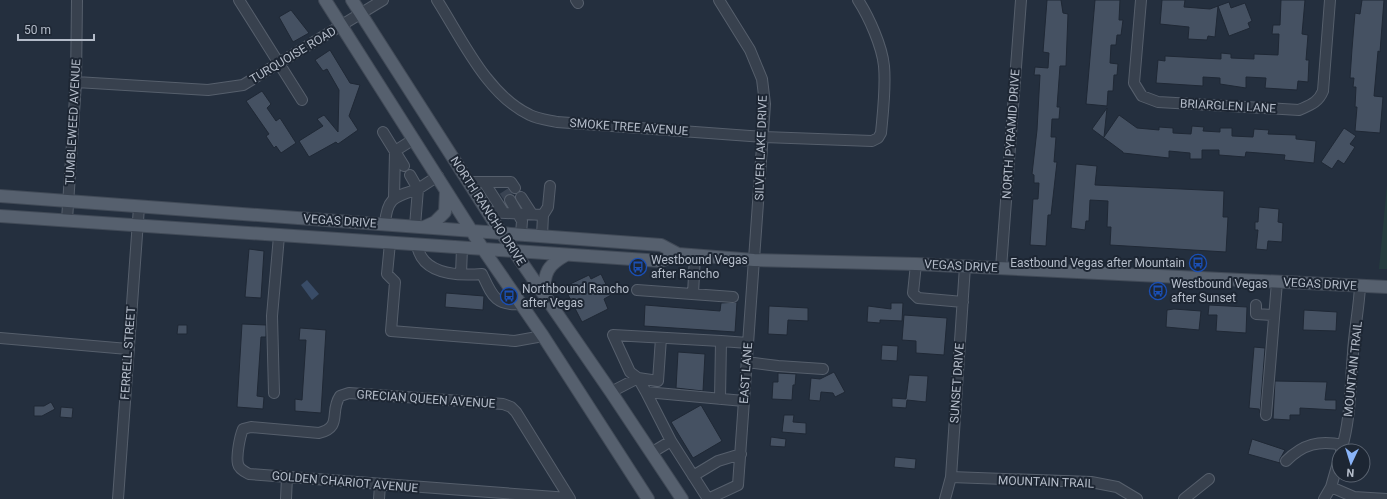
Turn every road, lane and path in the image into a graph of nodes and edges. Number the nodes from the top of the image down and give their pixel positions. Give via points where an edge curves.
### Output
1 (77, 0) edge
2 (239, 0) edge
3 (325, 0) edge
4 (352, 0) edge
5 (383, 0) edge
6 (437, 0) edge
7 (719, 0) edge
8 (858, 0) edge
9 (1021, 0) edge
10 (1141, 0) edge
11 (1330, 0) edge
12 (361, 14) junction
13 (342, 26) junction
14 (279, 63) junction
15 (76, 82) junction
16 (302, 100) dead end
17 (383, 132) dead end
18 (764, 137) junction
19 (414, 139) junction
20 (395, 151) junction
21 (404, 166) dead end
22 (410, 175) dead end
23 (438, 176) junction
24 (469, 182) junction
25 (484, 182) junction
26 (498, 182) junction
27 (550, 186) dead end
28 (418, 188) junction
29 (515, 188) tunnel mouth
30 (446, 190) junction
31 (504, 191) tunnel mouth
32 (0, 196) edge
33 (521, 197) tunnel mouth
34 (394, 198) junction
35 (510, 200) tunnel mouth
36 (68, 201) junction
37 (139, 207) junction
38 (488, 212) junction
39 (504, 213) junction
40 (518, 214) junction
41 (532, 214) junction
42 (543, 215) junction
43 (0, 216) edge
44 (67, 220) junction
45 (384, 224) junction
46 (138, 226) junction
47 (419, 227) junction
48 (471, 230) junction
49 (502, 233) junction
50 (521, 234) junction
51 (279, 236) junction
52 (542, 236) junction
53 (390, 243) junction
54 (417, 245) junction
55 (462, 248) junction
56 (483, 249) junction
57 (514, 251) junction
58 (678, 254) junction
59 (566, 255) junction
60 (695, 256) junction
61 (754, 260) junction
62 (916, 264) junction
63 (495, 266) junction
64 (965, 266) junction
65 (1000, 268) junction
66 (461, 274) junction
67 (482, 274) junction
68 (1276, 282) junction
69 (1360, 286) junction
70 (1387, 287) edge
71 (637, 290) dead end
72 (544, 293) junction
73 (693, 294) junction
74 (733, 297) dead end
75 (962, 302) junction
76 (521, 304) junction
77 (1256, 305) dead end
78 (1274, 315) junction
79 (543, 336) junction
80 (0, 338) edge
81 (661, 338) junction
82 (721, 341) junction
83 (748, 343) junction
84 (128, 349) junction
85 (747, 362) junction
86 (823, 368) dead end
87 (638, 378) junction
88 (611, 392) junction
89 (646, 392) junction
90 (274, 393) dead end
91 (720, 399) junction
92 (744, 401) junction
93 (1266, 415) dead end
94 (670, 441) junction
95 (1343, 443) edge
96 (1331, 444) edge
97 (651, 453) junction
98 (740, 454) junction
99 (1286, 462) dead end
100 (242, 470) joint
101 (693, 476) junction
102 (287, 477) junction
103 (951, 477) junction
104 (1209, 479) dead end
105 (1332, 483) edge
106 (380, 485) junction
107 (1331, 487) junction
108 (570, 498) edge
109 (118, 499) edge
110 (286, 499) edge
111 (379, 499) edge
112 (648, 499) edge
113 (682, 499) edge
114 (945, 499) edge
115 (1137, 499) edge
116 (1184, 499) edge
117 (1324, 499) edge
118 (1387, 499) edge

1 - 15 street, TUMBLEWEED AVENUE
2 - 14 street
3 - 13 main road, NORTH RANCHO DRIVE
4 - 12 main road, NORTH RANCHO DRIVE
5 - 12 street, TURQUOISE ROAD
6 - 18 street, SMOKE TREE AVENUE via 491,86 505,99 531,115 557,122
7 - 18 street, SILVER LAKE DRIVE via 750,50 762,79 765,104
8 - 18 street, SMOKE TREE AVENUE via 869,17 884,64 885,98 881,134 872,141
9 - 65 street, NORTH PYRAMID DRIVE
10 - 11 street, BRIARGLEN LANE via 1134,83 1142,96 1158,102 1299,110 1315,103 1323,91
12 - 13 street, TURQUOISE ROAD
12 - 24 main road, NORTH RANCHO DRIVE
13 - 14 street, TURQUOISE ROAD
13 - 19 main road, NORTH RANCHO DRIVE
14 - 15 street, TURQUOISE ROAD via 242,85 208,90
14 - 16 street
15 - 36 street, TUMBLEWEED AVENUE
17 - 20 street
18 - 61 street, SILVER LAKE DRIVE
19 - 20 street
19 - 23 main road, NORTH RANCHO DRIVE
20 - 21 street
20 - 34 street
22 - 28 street
23 - 28 street
23 - 30 main road, NORTH RANCHO DRIVE
24 - 25 street
24 - 38 main road, NORTH RANCHO DRIVE
25 - 26 street
25 - 39 street
26 - 29 street via 511,182
26 - 31 street
27 - 42 street via 548,207
28 - 34 street
28 - 47 street
30 - 47 main road via 445,212 434,222
30 - 48 main road, NORTH RANCHO DRIVE
32 - 36 main road, VEGAS DRIVE
33 - 41 street
34 - 45 street via 386,209
35 - 40 street
36 - 37 main road, VEGAS DRIVE
36 - 44 street, TUMBLEWEED AVENUE
37 - 45 main road, VEGAS DRIVE
37 - 46 street, FERRELL STREET
38 - 39 street
38 - 49 main road, NORTH RANCHO DRIVE
39 - 40 street
40 - 41 street
40 - 50 street via 522,221
41 - 42 street
42 - 52 street
43 - 44 main road, VEGAS DRIVE
44 - 46 main road, VEGAS DRIVE
45 - 47 main road, VEGAS DRIVE
46 - 51 main road, VEGAS DRIVE
46 - 84 street, FERRELL STREET
47 - 48 main road, VEGAS DRIVE
48 - 49 main road, VEGAS DRIVE
48 - 56 main road, NORTH RANCHO DRIVE
49 - 50 main road, VEGAS DRIVE
49 - 57 main road, NORTH RANCHO DRIVE
50 - 52 main road, VEGAS DRIVE
51 - 53 main road, VEGAS DRIVE
51 - 90 street via 272,316
52 - 58 main road, VEGAS DRIVE via 661,245
53 - 54 main road, VEGAS DRIVE
53 - 79 street via 387,274 395,282 391,331 515,341
54 - 55 main road, VEGAS DRIVE
54 - 66 street via 421,258 443,273
55 - 56 main road, VEGAS DRIVE
55 - 66 street
56 - 57 main road, VEGAS DRIVE
56 - 63 main road, NORTH RANCHO DRIVE
57 - 59 main road, VEGAS DRIVE
57 - 72 main road, NORTH RANCHO DRIVE
58 - 59 main road, VEGAS DRIVE via 661,262
58 - 60 main road, VEGAS DRIVE
59 - 72 main road via 552,264 548,270
60 - 61 main road, VEGAS DRIVE
60 - 73 street
61 - 62 main road, VEGAS DRIVE
61 - 83 street, EAST LANE
62 - 64 main road, VEGAS DRIVE
62 - 75 street via 913,293 918,298
63 - 67 street
63 - 76 main road, NORTH RANCHO DRIVE
64 - 65 main road, VEGAS DRIVE
64 - 75 street, SUNSET DRIVE
65 - 68 main road, VEGAS DRIVE
66 - 67 street
67 - 76 street via 497,301 507,305
68 - 69 main road, VEGAS DRIVE
68 - 78 street
69 - 70 main road, VEGAS DRIVE
69 - 95 street, MOUNTAIN TRAIL via 1359,310 1354,332 1350,404
71 - 73 street
72 - 88 main road, NORTH RANCHO DRIVE
73 - 74 street
75 - 103 street, SUNSET DRIVE
76 - 79 main road, NORTH RANCHO DRIVE
77 - 78 street via 1256,314
78 - 93 street
79 - 112 main road, NORTH RANCHO DRIVE
80 - 84 street
81 - 82 street
81 - 87 street via 658,381
81 - 87 street via 613,336 630,372
82 - 83 street
82 - 91 street
83 - 85 street, EAST LANE
84 - 109 street, FERRELL STREET
85 - 86 street
85 - 92 street, EAST LANE
87 - 88 street
87 - 89 street
88 - 97 main road, NORTH RANCHO DRIVE
89 - 91 street
89 - 94 street
91 - 92 street
92 - 98 street, EAST LANE
94 - 97 street
94 - 101 street
96 - 99 street via 1324,442 1316,444 1296,452
97 - 113 main road, NORTH RANCHO DRIVE
98 - 101 street via 718,461
98 - 101 street, EAST LANE via 738,485 708,498
100 - 102 street, GOLDEN CHARIOT AVENUE via 249,474
100 - 108 street, GRECIAN QUEEN AVENUE via 238,463 243,429 319,433 329,431 334,424 336,403 340,396 357,394 503,404 516,412
102 - 106 street, GOLDEN CHARIOT AVENUE
102 - 110 street
103 - 114 street, SUNSET DRIVE
103 - 115 street, MOUNTAIN TRAIL via 1091,482 1117,487
104 - 116 street
105 - 107 street
106 - 108 street, GOLDEN CHARIOT AVENUE
106 - 111 street
107 - 117 street
107 - 118 street via 1354,497

